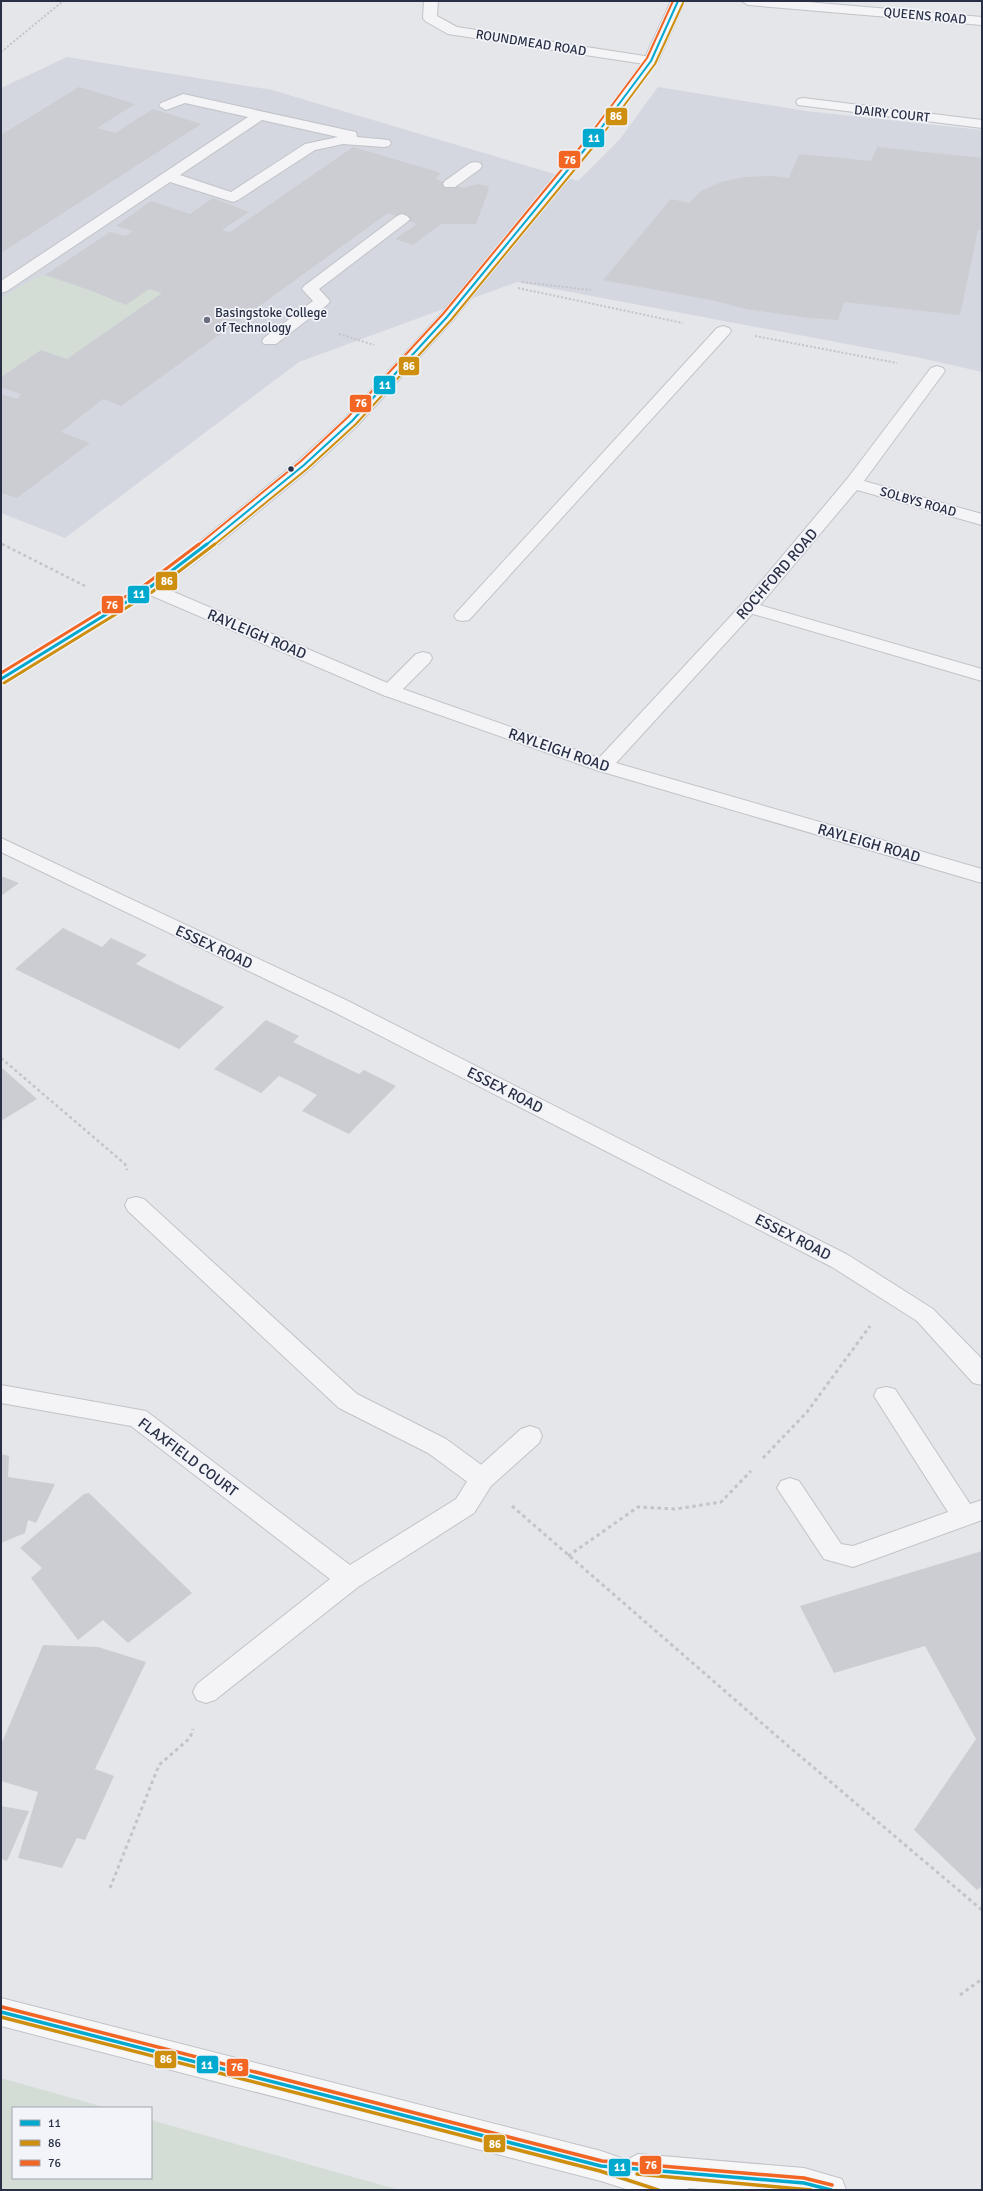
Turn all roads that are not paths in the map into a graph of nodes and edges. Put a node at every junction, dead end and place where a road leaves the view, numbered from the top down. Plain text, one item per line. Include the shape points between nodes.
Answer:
1 (431, 1) edge
2 (678, 1) edge
3 (748, 1) edge
4 (982, 21) edge
5 (651, 61) junction
6 (803, 102) dead end
7 (166, 106) dead end
8 (260, 115) junction
9 (982, 124) edge
10 (475, 166) dead end
11 (168, 176) junction
12 (450, 184) dead end
13 (402, 219) dead end
14 (1, 288) edge
15 (723, 331) road end
16 (270, 341) dead end
17 (937, 371) road end
18 (853, 483) junction
19 (982, 520) edge
20 (149, 588) junction
21 (749, 607) junction
22 (463, 616) dead end
23 (423, 658) dead end
24 (982, 675) edge
25 (1, 679) edge
26 (390, 691) junction
27 (603, 766) junction
28 (1, 844) edge
29 (982, 876) edge
30 (136, 1205) road end
31 (978, 1362) edge
32 (1, 1394) edge
33 (886, 1396) dead end
34 (530, 1436) dead end
35 (482, 1479) junction
36 (790, 1488) dead end
37 (973, 1513) edge
38 (349, 1579) junction
39 (206, 1692) road end
40 (1, 2012) edge
41 (601, 2166) junction
42 (674, 2190) edge
43 (831, 2190) edge

1 - 5 street, ROUNDMEAD ROAD via 430,18 454,31
2 - 5 street
3 - 4 street, QUEENS ROAD
5 - 20 street via 590,144 498,256 447,317 352,421 304,465 198,552
6 - 9 street, DAIRY COURT
7 - 8 street via 183,98
8 - 11 street
8 - 11 street via 384,143 343,140 310,146 233,197
10 - 12 street
11 - 14 street
13 - 16 street via 310,289 322,301
15 - 22 street
17 - 18 street, ROCHFORD ROAD
18 - 19 street, SOLBYS ROAD
18 - 21 street, ROCHFORD ROAD
20 - 25 street
20 - 26 street, RAYLEIGH ROAD
21 - 24 street
21 - 27 street, ROCHFORD ROAD
23 - 26 street
26 - 27 street, RAYLEIGH ROAD
27 - 29 street, RAYLEIGH ROAD
28 - 31 street, ESSEX ROAD via 340,1006 840,1261 925,1315
30 - 35 street via 348,1401 437,1446
32 - 38 street, FLAXFIELD COURT via 137,1418
33 - 37 street
34 - 35 street
35 - 38 street via 465,1506
36 - 37 street via 833,1552 853,1557
38 - 39 street
40 - 41 street
41 - 42 street
41 - 43 street via 804,2184

